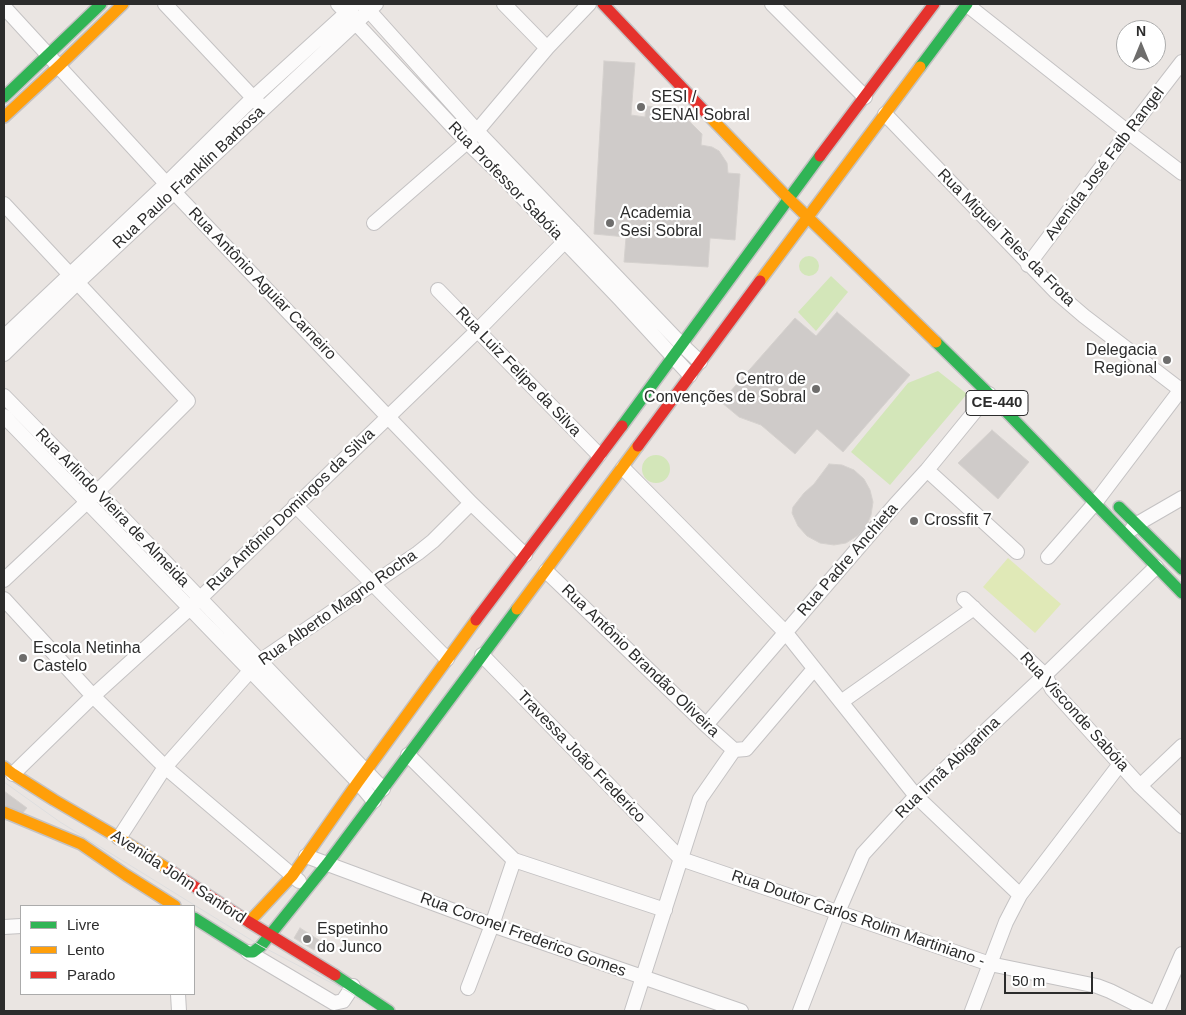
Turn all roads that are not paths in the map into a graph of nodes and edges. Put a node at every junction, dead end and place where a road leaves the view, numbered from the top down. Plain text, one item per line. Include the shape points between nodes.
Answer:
1 (101, 4) edge
2 (123, 4) edge
3 (166, 4) edge
4 (504, 4) edge
5 (589, 4) edge
6 (603, 4) edge
7 (772, 4) edge
8 (934, 4) edge
9 (966, 4) edge
10 (4, 7) edge
11 (358, 9) edge
12 (547, 48) junction
13 (48, 55) junction
14 (1182, 62) edge
15 (59, 66) junction
16 (4, 97) edge
17 (865, 97) junction
18 (253, 98) junction
19 (264, 110) junction
20 (885, 114) junction
21 (4, 117) edge
22 (477, 131) junction
23 (228, 132) junction
24 (1128, 132) junction
25 (467, 142) junction
26 (505, 169) junction
27 (1182, 173) edge
28 (788, 176) dead end
29 (171, 188) junction
30 (788, 198) junction
31 (811, 198) junction
32 (4, 204) edge
33 (808, 217) junction
34 (374, 223) dead end
35 (574, 232) junction
36 (564, 242) junction
37 (1028, 265) junction
38 (74, 279) junction
39 (438, 290) dead end
40 (478, 330) junction
41 (4, 338) edge
42 (682, 345) junction
43 (4, 354) edge
44 (673, 357) junction
45 (700, 362) junction
46 (690, 375) junction
47 (1182, 390) edge
48 (989, 394) junction
49 (4, 396) edge
50 (4, 416) edge
51 (388, 417) junction
52 (43, 437) junction
53 (32, 446) junction
54 (598, 456) junction
55 (623, 468) junction
56 (927, 470) junction
57 (97, 491) junction
58 (1098, 493) junction
59 (1182, 498) edge
60 (87, 502) junction
61 (472, 503) junction
62 (295, 505) junction
63 (1137, 524) junction
64 (560, 529) junction
65 (1126, 535) junction
66 (1017, 552) dead end
67 (525, 555) junction
68 (1048, 557) dead end
69 (1156, 567) junction
70 (1182, 569) edge
71 (546, 571) junction
72 (4, 580) edge
73 (374, 584) junction
74 (1182, 593) edge
75 (4, 598) edge
76 (194, 603) junction
77 (786, 632) junction
78 (482, 655) junction
79 (447, 659) junction
80 (255, 666) junction
81 (814, 669) junction
82 (1045, 675) junction
83 (93, 696) junction
84 (841, 702) junction
85 (706, 725) junction
86 (1182, 746) edge
87 (734, 750) junction
88 (408, 755) junction
89 (1120, 764) junction
90 (165, 767) junction
91 (8, 770) edge
92 (362, 777) junction
93 (1140, 786) junction
94 (383, 789) junction
95 (916, 796) junction
96 (374, 801) junction
97 (4, 812) edge
98 (1182, 826) edge
99 (119, 838) junction
100 (306, 856) junction
101 (681, 859) junction
102 (514, 860) junction
103 (326, 864) junction
104 (292, 876) junction
105 (308, 888) junction
106 (1020, 894) junction
107 (173, 905) edge
108 (665, 910) junction
109 (838, 912) junction
110 (195, 920) edge
111 (249, 922) junction
112 (492, 925) junction
113 (4, 926) edge
114 (20, 926) edge
115 (269, 935) junction
116 (248, 952) junction
117 (1182, 954) edge
118 (990, 964) junction
119 (643, 978) junction
120 (353, 986) junction
121 (468, 988) dead end
122 (178, 995) edge
123 (179, 1011) edge
124 (389, 1011) edge
125 (632, 1011) edge
126 (742, 1011) edge
127 (800, 1011) edge
128 (972, 1011) edge
129 (1150, 1011) edge
130 (1157, 1011) edge

1 - 13 main road
2 - 15 main road
3 - 18 street
4 - 12 street
5 - 12 street
6 - 30 main road, CE-440
7 - 17 street
8 - 17 main road
9 - 20 main road
9 - 24 street
10 - 13 street, Rua Antônio Aguiar Carneiro
11 - 18 street, Rua Paulo Franklin Barbosa
11 - 19 street, Rua Paulo Franklin Barbosa
11 - 22 street, Rua Professor Sabóia
11 - 25 street, Rua Professor Sabóia
12 - 22 street
13 - 15 street, Rua Antônio Aguiar Carneiro
13 - 16 main road
14 - 24 street, Avenida José Falb Rangel
15 - 21 main road
15 - 29 street, Rua Antônio Aguiar Carneiro
17 - 31 main road
18 - 19 street
18 - 23 street, Rua Paulo Franklin Barbosa
19 - 23 street, Rua Paulo Franklin Barbosa
20 - 31 main road
20 - 37 street, Rua Miguel Teles da Frota
22 - 25 street
22 - 26 street, Rua Professor Sabóia
23 - 29 street, Rua Paulo Franklin Barbosa
24 - 27 street
24 - 37 street, Avenida José Falb Rangel
25 - 26 street, Rua Professor Sabóia
25 - 34 street
26 - 35 street, Rua Professor Sabóia
26 - 36 street, Rua Professor Sabóia
28 - 31 main road
29 - 38 street, Rua Paulo Franklin Barbosa
29 - 51 street, Rua Antônio Aguiar Carneiro
30 - 31 main road
30 - 33 main road, CE-440
30 - 42 main road
31 - 33 main road
32 - 38 street
33 - 45 main road
33 - 48 main road, CE-440
35 - 36 street, Rua Antônio Domingos da Silva
35 - 42 street, Rua Professor Sabóia
36 - 40 street, Rua Antônio Domingos da Silva
36 - 44 street, Rua Professor Sabóia
37 - 47 street, Rua Miguel Teles da Frota via 1084,316
38 - 41 street, Rua Paulo Franklin Barbosa
38 - 43 street, Rua Paulo Franklin Barbosa
38 - 57 street via 188,401
39 - 40 street, Rua Luiz Felipe da Silva
40 - 51 street, Rua Antônio Domingos da Silva
40 - 54 street, Rua Luiz Felipe da Silva
42 - 44 main road
42 - 45 street, Rua Professor Sabóia
44 - 46 street, Rua Professor Sabóia
44 - 54 main road
45 - 46 main road
46 - 55 main road
47 - 58 street
48 - 56 street, Rua Padre Anchieta
48 - 58 main road, CE-440
49 - 52 street, Rua Arlindo Vieira de Almeida
50 - 53 street, Rua Arlindo Vieira de Almeida
51 - 61 street, Rua Antônio Aguiar Carneiro
51 - 62 street, Rua Antônio Domingos da Silva
52 - 53 street
52 - 57 street, Rua Arlindo Vieira de Almeida
53 - 60 street, Rua Arlindo Vieira de Almeida
54 - 64 main road
55 - 64 main road
55 - 77 street
56 - 66 street
56 - 77 street, Rua Padre Anchieta
57 - 60 street
57 - 76 street, Rua Arlindo Vieira de Almeida
58 - 63 main road, CE-440
58 - 65 main road, CE-440
58 - 68 street
59 - 63 street
60 - 72 street
60 - 76 street, Rua Arlindo Vieira de Almeida
61 - 67 street, Rua Antônio Aguiar Carneiro
61 - 73 street, Rua Alberto Magno Rocha via 433,541
62 - 73 street
62 - 76 street, Rua Antônio Domingos da Silva
63 - 65 street
63 - 70 main road, CE-440
64 - 67 main road
64 - 71 main road
65 - 69 main road, CE-440
67 - 79 main road
69 - 74 main road, CE-440
69 - 82 street, Rua Irmã Abigarina
71 - 78 main road
71 - 85 street, Rua Antônio Brandão Oliveira
73 - 79 street
73 - 80 street, Rua Alberto Magno Rocha
75 - 83 street
76 - 80 street, Rua Arlindo Vieira de Almeida
76 - 83 street, Rua Antônio Domingos da Silva
77 - 81 street
77 - 85 street, Rua Padre Anchieta
78 - 88 main road
78 - 101 street, Travessa João Frederico
79 - 92 main road
80 - 90 street, Rua Alberto Magno Rocha
80 - 92 street, Rua Arlindo Vieira de Almeida
81 - 84 street
81 - 87 street via 746,749
82 - 84 street, Rua Visconde Sabóia via 969,604
82 - 89 street, Rua Visconde Sabóia via 1052,689
82 - 95 street, Rua Irmã Abigarina
83 - 90 street
83 - 91 street, Rua Antônio Domingos da Silva
84 - 95 street
85 - 87 street, Rua Antônio Brandão Oliveira
86 - 93 street
87 - 101 street via 700,800
88 - 94 main road
88 - 102 street
89 - 93 street, Rua Visconde Sabóia
89 - 106 street
90 - 99 street, Rua Alberto Magno Rocha
90 - 104 street
91 - 99 main road, Avenida John Sanford
92 - 94 street
92 - 96 street
92 - 100 main road
93 - 98 street, Rua Visconde Sabóia
94 - 96 main road
95 - 106 street
95 - 109 street, Rua Irmã Abigarina via 863,854
96 - 103 main road
97 - 107 main road, Avenida John Sanford via 81,844
99 - 111 main road, Avenida John Sanford
100 - 103 street, Rua Coronel Frederico Gomes
100 - 104 main road
101 - 108 street
101 - 109 street, Rua Doutor Carlos Rolim Martiniano -
102 - 108 street
102 - 112 street
103 - 105 main road
103 - 112 street, Rua Coronel Frederico Gomes
104 - 105 street
104 - 111 main road
105 - 115 main road
106 - 118 street
108 - 119 street
109 - 118 street, Rua Doutor Carlos Rolim Martiniano -
109 - 127 street, Rua Irmã Abigarina
110 - 116 main road, Avenida John Sanford
111 - 115 main road, Avenida John Sanford
112 - 119 street, Rua Coronel Frederico Gomes
112 - 121 street
113 - 114 street
115 - 116 main road via 258,950
115 - 120 main road, Avenida John Sanford
116 - 120 street, Avenida John Sanford via 334,1003 343,1000
117 - 130 street
118 - 128 street
118 - 129 street, Rua Doutor Carlos Rolim Martiniano - via 1097,986
119 - 125 street
119 - 126 street, Rua Coronel Frederico Gomes
120 - 124 main road, Avenida John Sanford
122 - 123 street

